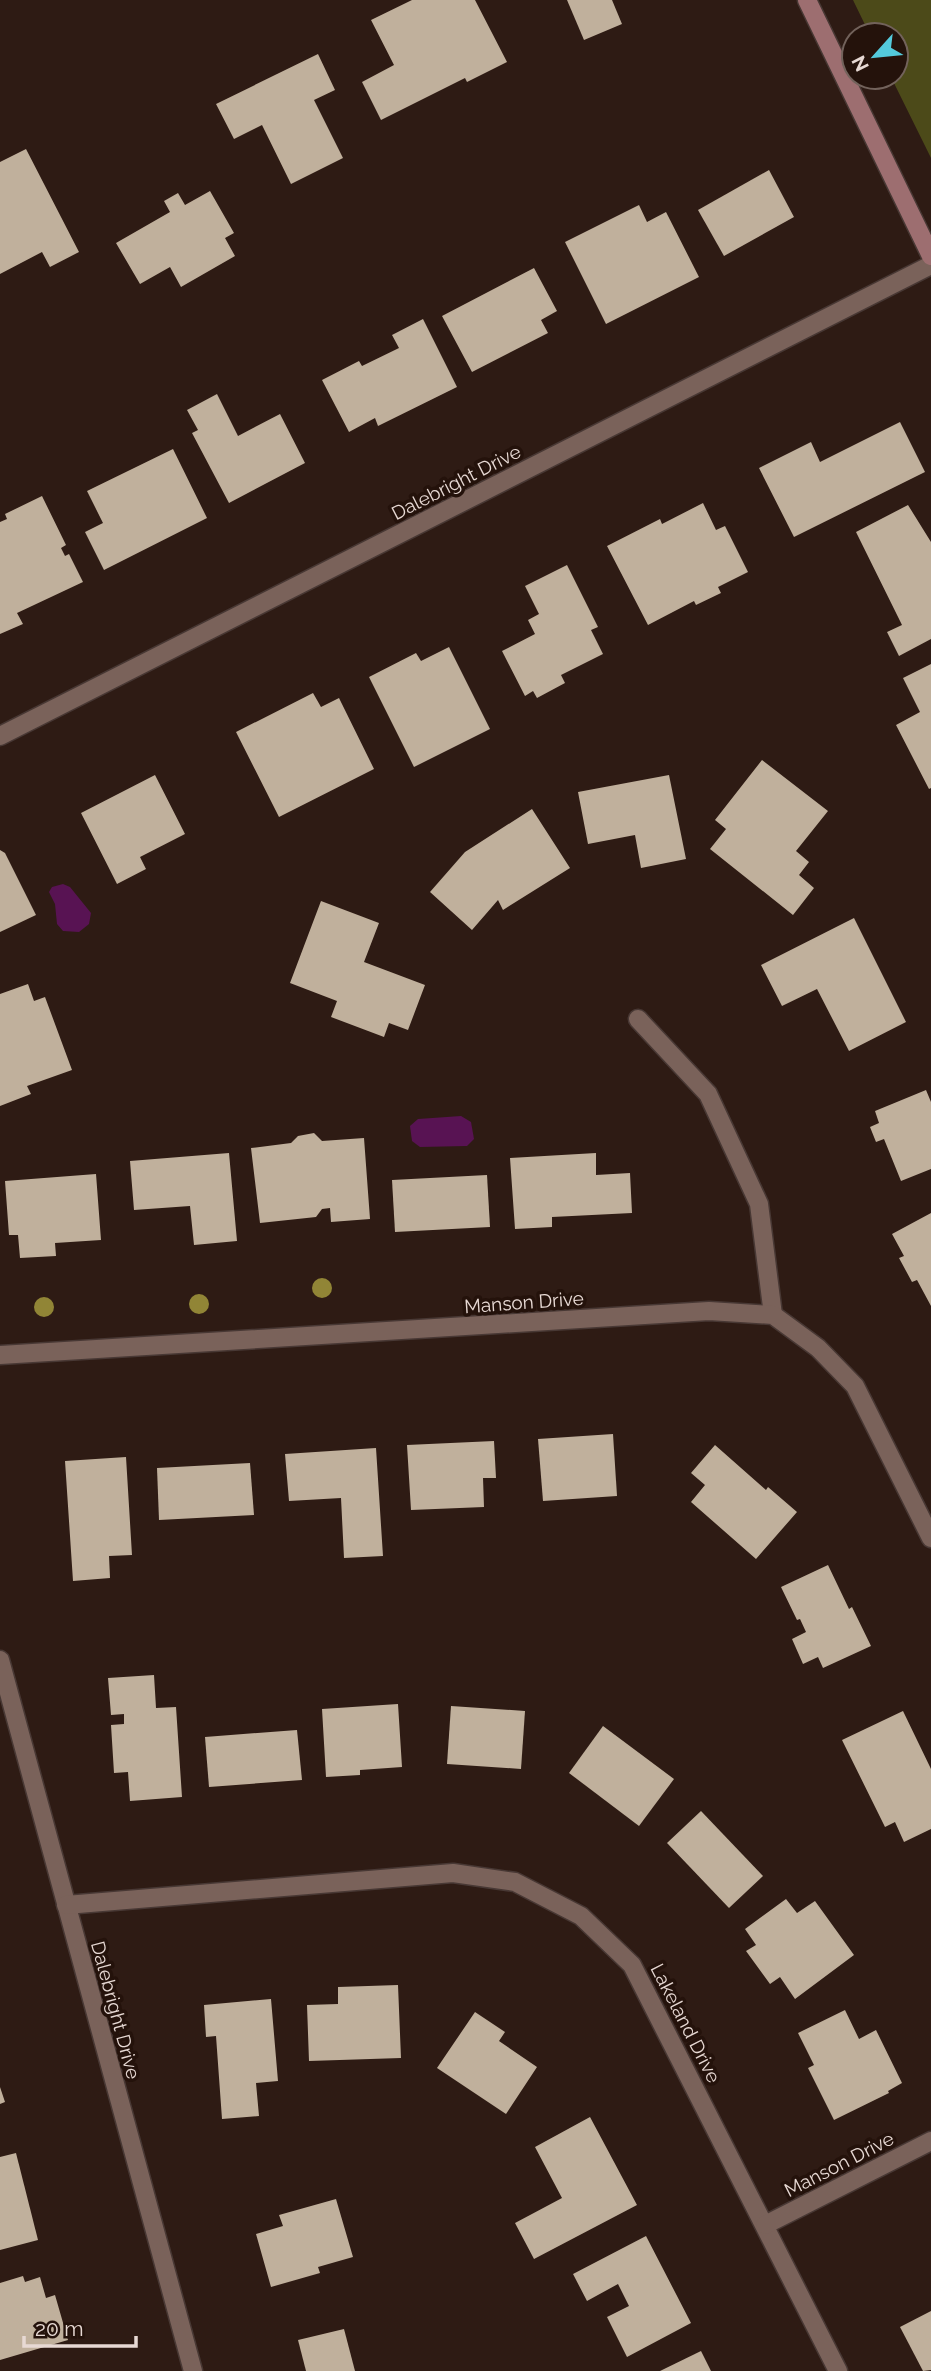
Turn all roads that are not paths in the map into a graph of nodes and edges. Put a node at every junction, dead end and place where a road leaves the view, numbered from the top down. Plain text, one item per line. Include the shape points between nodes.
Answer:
1 (807, 0) edge
2 (931, 256) edge
3 (931, 265) edge
4 (0, 736) edge
5 (638, 1018) dead end
6 (773, 1315) junction
7 (0, 1355) edge
8 (931, 1538) edge
9 (0, 1660) edge
10 (66, 1905) junction
11 (931, 2141) edge
12 (765, 2225) junction
13 (193, 2371) edge
14 (838, 2371) edge

1 - 2 street
3 - 4 street, Dalebright Drive
5 - 6 street via 708,1094 759,1204
6 - 7 street, Manson Drive via 709,1311
6 - 8 street via 818,1348 855,1386
9 - 10 street, Dalebright Drive
10 - 12 street, Lakeland Drive via 453,1873 515,1882 581,1916 632,1965
10 - 13 street, Dalebright Drive
11 - 12 street, Manson Drive
12 - 14 street, Lakeland Drive

